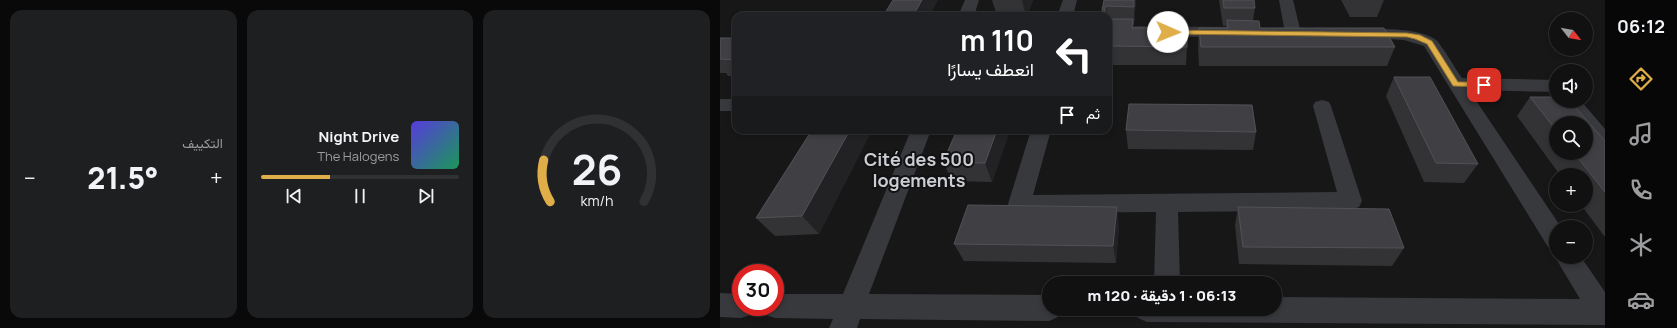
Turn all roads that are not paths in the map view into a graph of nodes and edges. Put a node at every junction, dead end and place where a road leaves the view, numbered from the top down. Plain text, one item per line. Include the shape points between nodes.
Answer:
1 (972, 0) edge
2 (1070, 0) edge
3 (1286, 0) edge
4 (968, 12) edge
5 (1067, 12) edge
6 (1112, 31) edge
7 (1246, 33) edge
8 (1293, 33) edge
9 (1345, 34) edge
10 (1456, 84) junction
11 (1549, 86) edge
12 (720, 105) edge
13 (732, 105) edge
14 (1322, 106) dead end
15 (1576, 108) edge
16 (919, 134) edge
17 (1040, 134) edge
18 (1605, 143) edge
19 (1167, 203) junction
20 (1549, 229) edge
21 (1572, 264) edge
22 (1167, 276) edge
23 (720, 306) edge
24 (732, 306) edge
25 (784, 307) edge
26 (1042, 308) edge
27 (1604, 312) edge
28 (1282, 314) edge
29 (848, 317) edge
30 (1422, 319) edge
31 (1567, 320) edge

1 - 4 street
2 - 5 street
3 - 8 street
6 - 7 street
9 - 10 street via 1396,34 1424,40 1430,43
10 - 11 street
10 - 20 street
12 - 13 street
14 - 19 street via 1351,201
15 - 18 street
16 - 29 street
17 - 19 street via 1019,204
19 - 22 street
21 - 27 street
23 - 24 street
25 - 29 street
26 - 29 street
27 - 31 street
28 - 30 street
30 - 31 street

